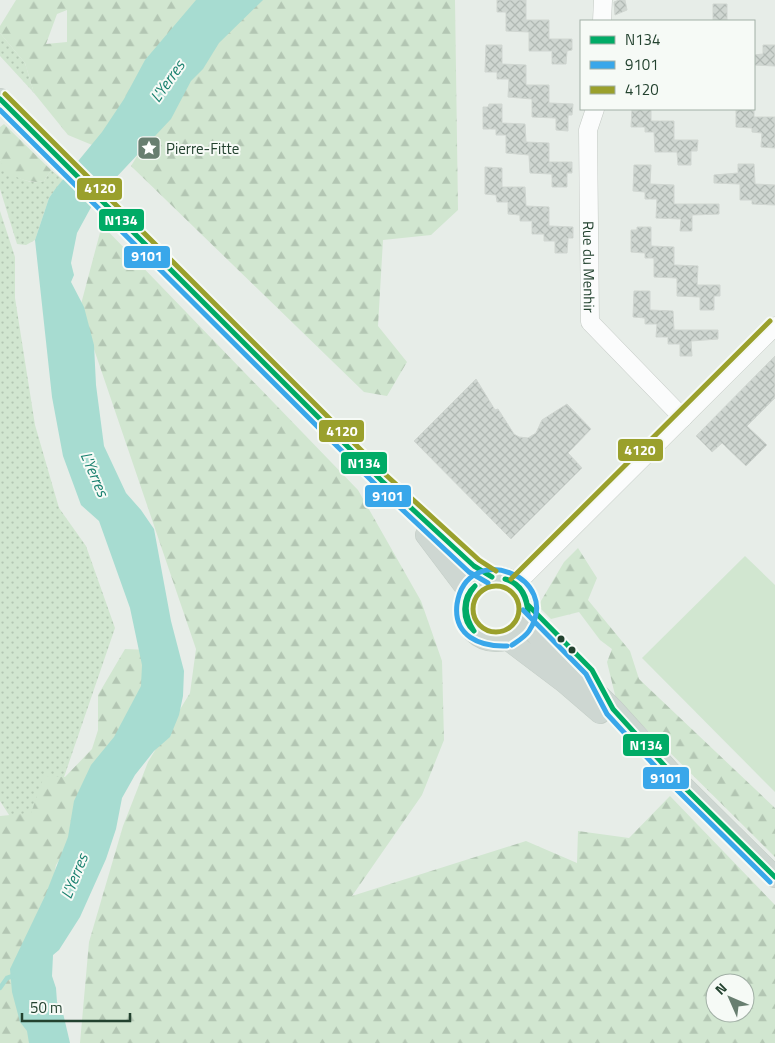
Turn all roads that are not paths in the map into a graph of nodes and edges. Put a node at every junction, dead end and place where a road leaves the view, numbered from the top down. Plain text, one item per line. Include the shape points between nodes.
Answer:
1 (603, 0) edge
2 (602, 20) edge
3 (0, 99) edge
4 (595, 110) edge
5 (775, 326) edge
6 (683, 418) junction
7 (382, 481) junction
8 (492, 577) junction
9 (516, 584) junction
10 (469, 592) junction
11 (526, 621) junction
12 (507, 639) junction
13 (683, 786) junction
14 (775, 877) edge

1 - 2 street
3 - 7 main road
4 - 6 street, Rue du Menhir via 588,130 590,322
5 - 6 street
6 - 9 street
7 - 8 main road via 474,566
7 - 10 main road
8 - 9 main road via 501,577
8 - 10 main road
9 - 11 main road via 526,597
10 - 12 main road via 464,608 469,626 486,639
11 - 12 main road via 522,629
11 - 13 main road
12 - 13 main road via 564,682
13 - 14 main road

